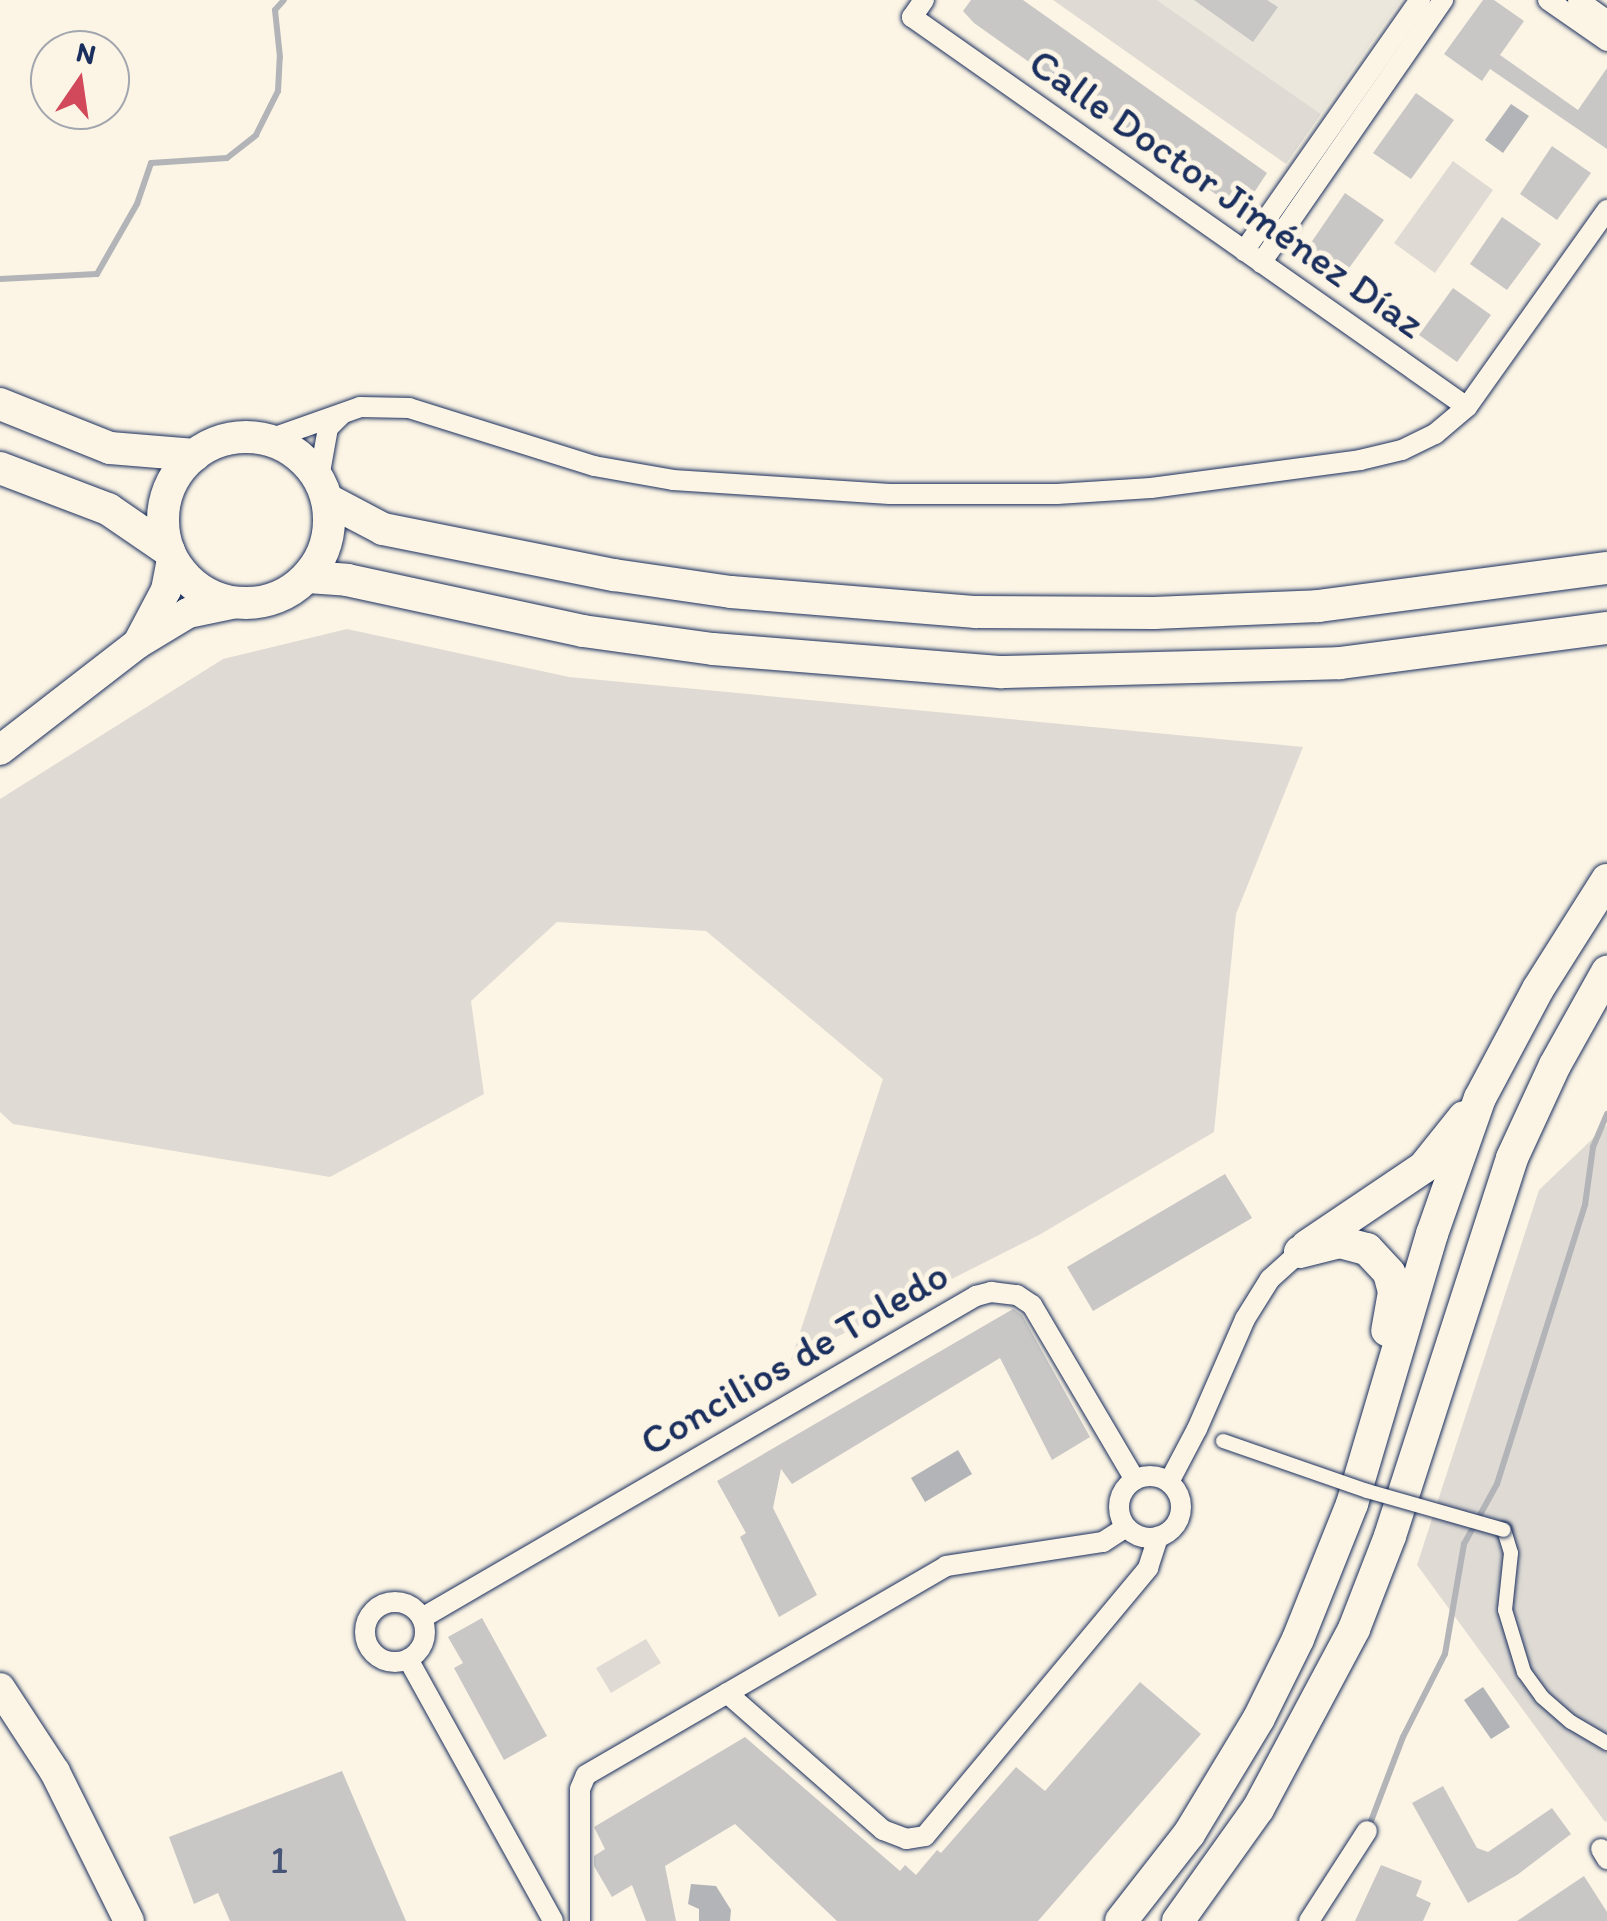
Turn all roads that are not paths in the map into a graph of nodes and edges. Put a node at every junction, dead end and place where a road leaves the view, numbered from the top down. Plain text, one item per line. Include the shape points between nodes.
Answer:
1 (924, 0) edge
2 (1420, 0) edge
3 (1443, 0) edge
4 (1548, 0) edge
5 (1578, 0) edge
6 (1607, 20) edge
7 (1607, 41) edge
8 (1607, 210) edge
9 (1252, 257) junction
10 (0, 404) edge
11 (1467, 407) junction
12 (343, 413) junction
13 (268, 440) junction
14 (195, 454) junction
15 (0, 468) edge
16 (323, 489) junction
17 (170, 555) junction
18 (1607, 568) edge
19 (308, 578) junction
20 (236, 603) junction
21 (1607, 628) edge
22 (138, 644) junction
23 (0, 750) edge
24 (1607, 880) edge
25 (1607, 972) edge
26 (1480, 1098) junction
27 (1300, 1252) junction
28 (1223, 1441) dead end
29 (1367, 1451) junction
30 (1135, 1480) junction
31 (1169, 1482) junction
32 (1126, 1527) junction
33 (1158, 1537) junction
34 (422, 1618) junction
35 (408, 1660) junction
36 (0, 1688) edge
37 (727, 1692) junction
38 (1607, 1743) edge
39 (1367, 1831) dead end
40 (128, 1921) edge
41 (552, 1921) edge
42 (580, 1921) edge
43 (1121, 1921) edge
44 (1178, 1921) edge
45 (1309, 1921) edge

1 - 9 street, Calle Doctor Jiménez Díaz via 912,17
2 - 9 street
3 - 9 street
4 - 7 street
5 - 6 street
8 - 11 street
9 - 11 street, Calle Doctor Jiménez Díaz
10 - 14 highway via 110,448
11 - 12 street via 1435,434 1360,460 1056,494 890,494 673,480 594,466 409,408
12 - 13 street
12 - 16 street via 328,428
13 - 14 highway via 229,439
13 - 16 highway via 305,461
14 - 17 highway via 169,488 164,509
15 - 17 highway via 108,509
16 - 18 highway via 383,529 614,575 731,592 976,612 1318,606
16 - 19 highway via 329,533
17 - 20 highway via 198,589
17 - 22 main road via 166,590
19 - 20 highway via 287,594
19 - 21 highway via 713,650 969,671 1340,663
20 - 22 main road via 188,613
22 - 23 main road
24 - 26 highway
25 - 44 highway via 1512,1158 1354,1629 1258,1809
26 - 27 highway via 1424,1167
26 - 29 highway
27 - 29 highway via 1354,1244 1389,1273 1392,1306 1372,1391
27 - 31 street via 1270,1280 1244,1319
28 - 38 street, bridge via 1504,1530 1510,1554 1505,1610 1524,1672 1557,1710
29 - 43 highway via 1327,1574 1259,1718 1189,1834
30 - 31 street
30 - 32 street via 1120,1497
30 - 34 street, Concilios de Toledo via 1032,1305 1016,1294 992,1292
31 - 33 street via 1180,1498 1180,1518
32 - 33 street via 1140,1537
32 - 37 street via 1103,1542 946,1566
33 - 37 street via 1148,1568 925,1836 906,1839 883,1830
34 - 35 street via 425,1637
34 - 35 street via 409,1605 390,1602 368,1618 364,1636 373,1653 389,1662
35 - 41 street
36 - 40 main road via 55,1772
37 - 42 street via 586,1775 580,1789
39 - 45 street

